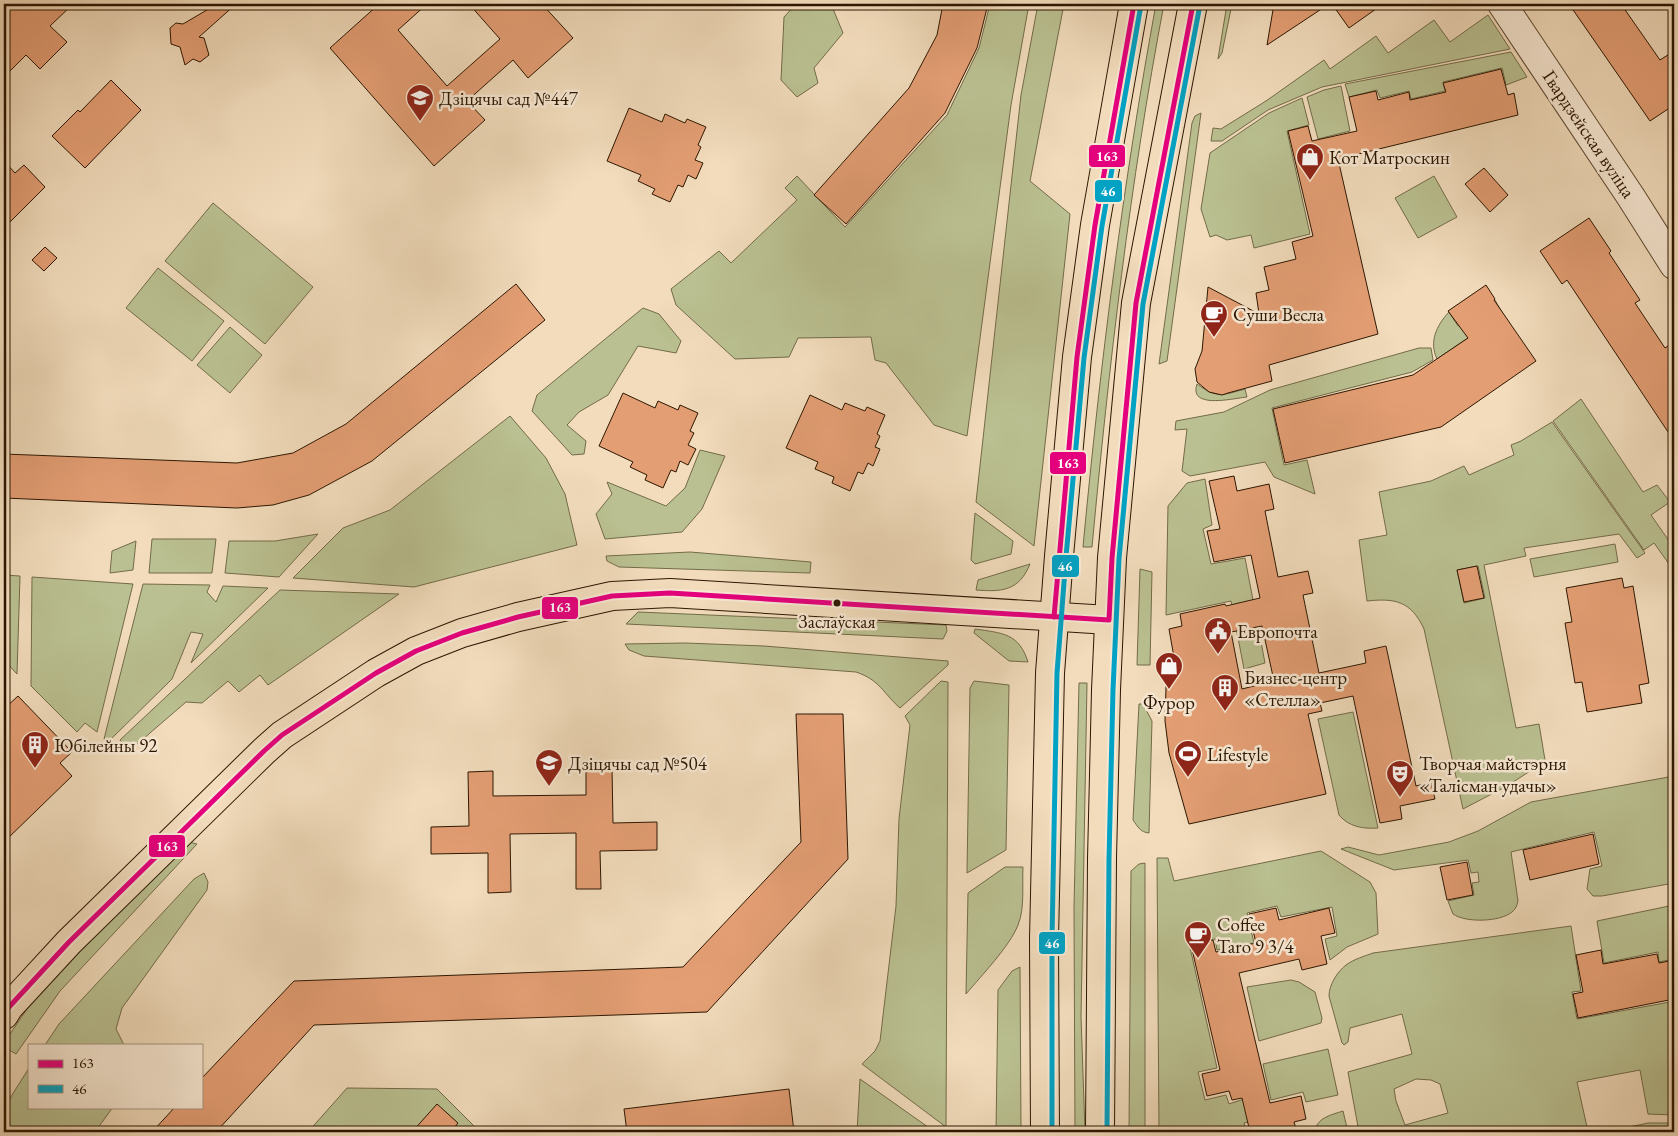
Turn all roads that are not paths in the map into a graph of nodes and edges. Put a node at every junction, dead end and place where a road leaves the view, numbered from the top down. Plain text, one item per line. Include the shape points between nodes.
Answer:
1 (1134, 4) edge
2 (1193, 4) edge
3 (1502, 4) edge
4 (1674, 265) edge
5 (1054, 617) junction
6 (1109, 620) junction
7 (4, 1015) edge
8 (1046, 1132) edge
9 (1100, 1132) edge

1 - 5 main road via 1095,226 1077,357
2 - 6 main road via 1136,303
3 - 4 street, Гвардзейская вуліца
5 - 6 main road
5 - 7 main road via 670,593 612,596 518,617 416,650 282,735 69,942
5 - 8 main road via 1044,930
6 - 9 main road via 1102,849

